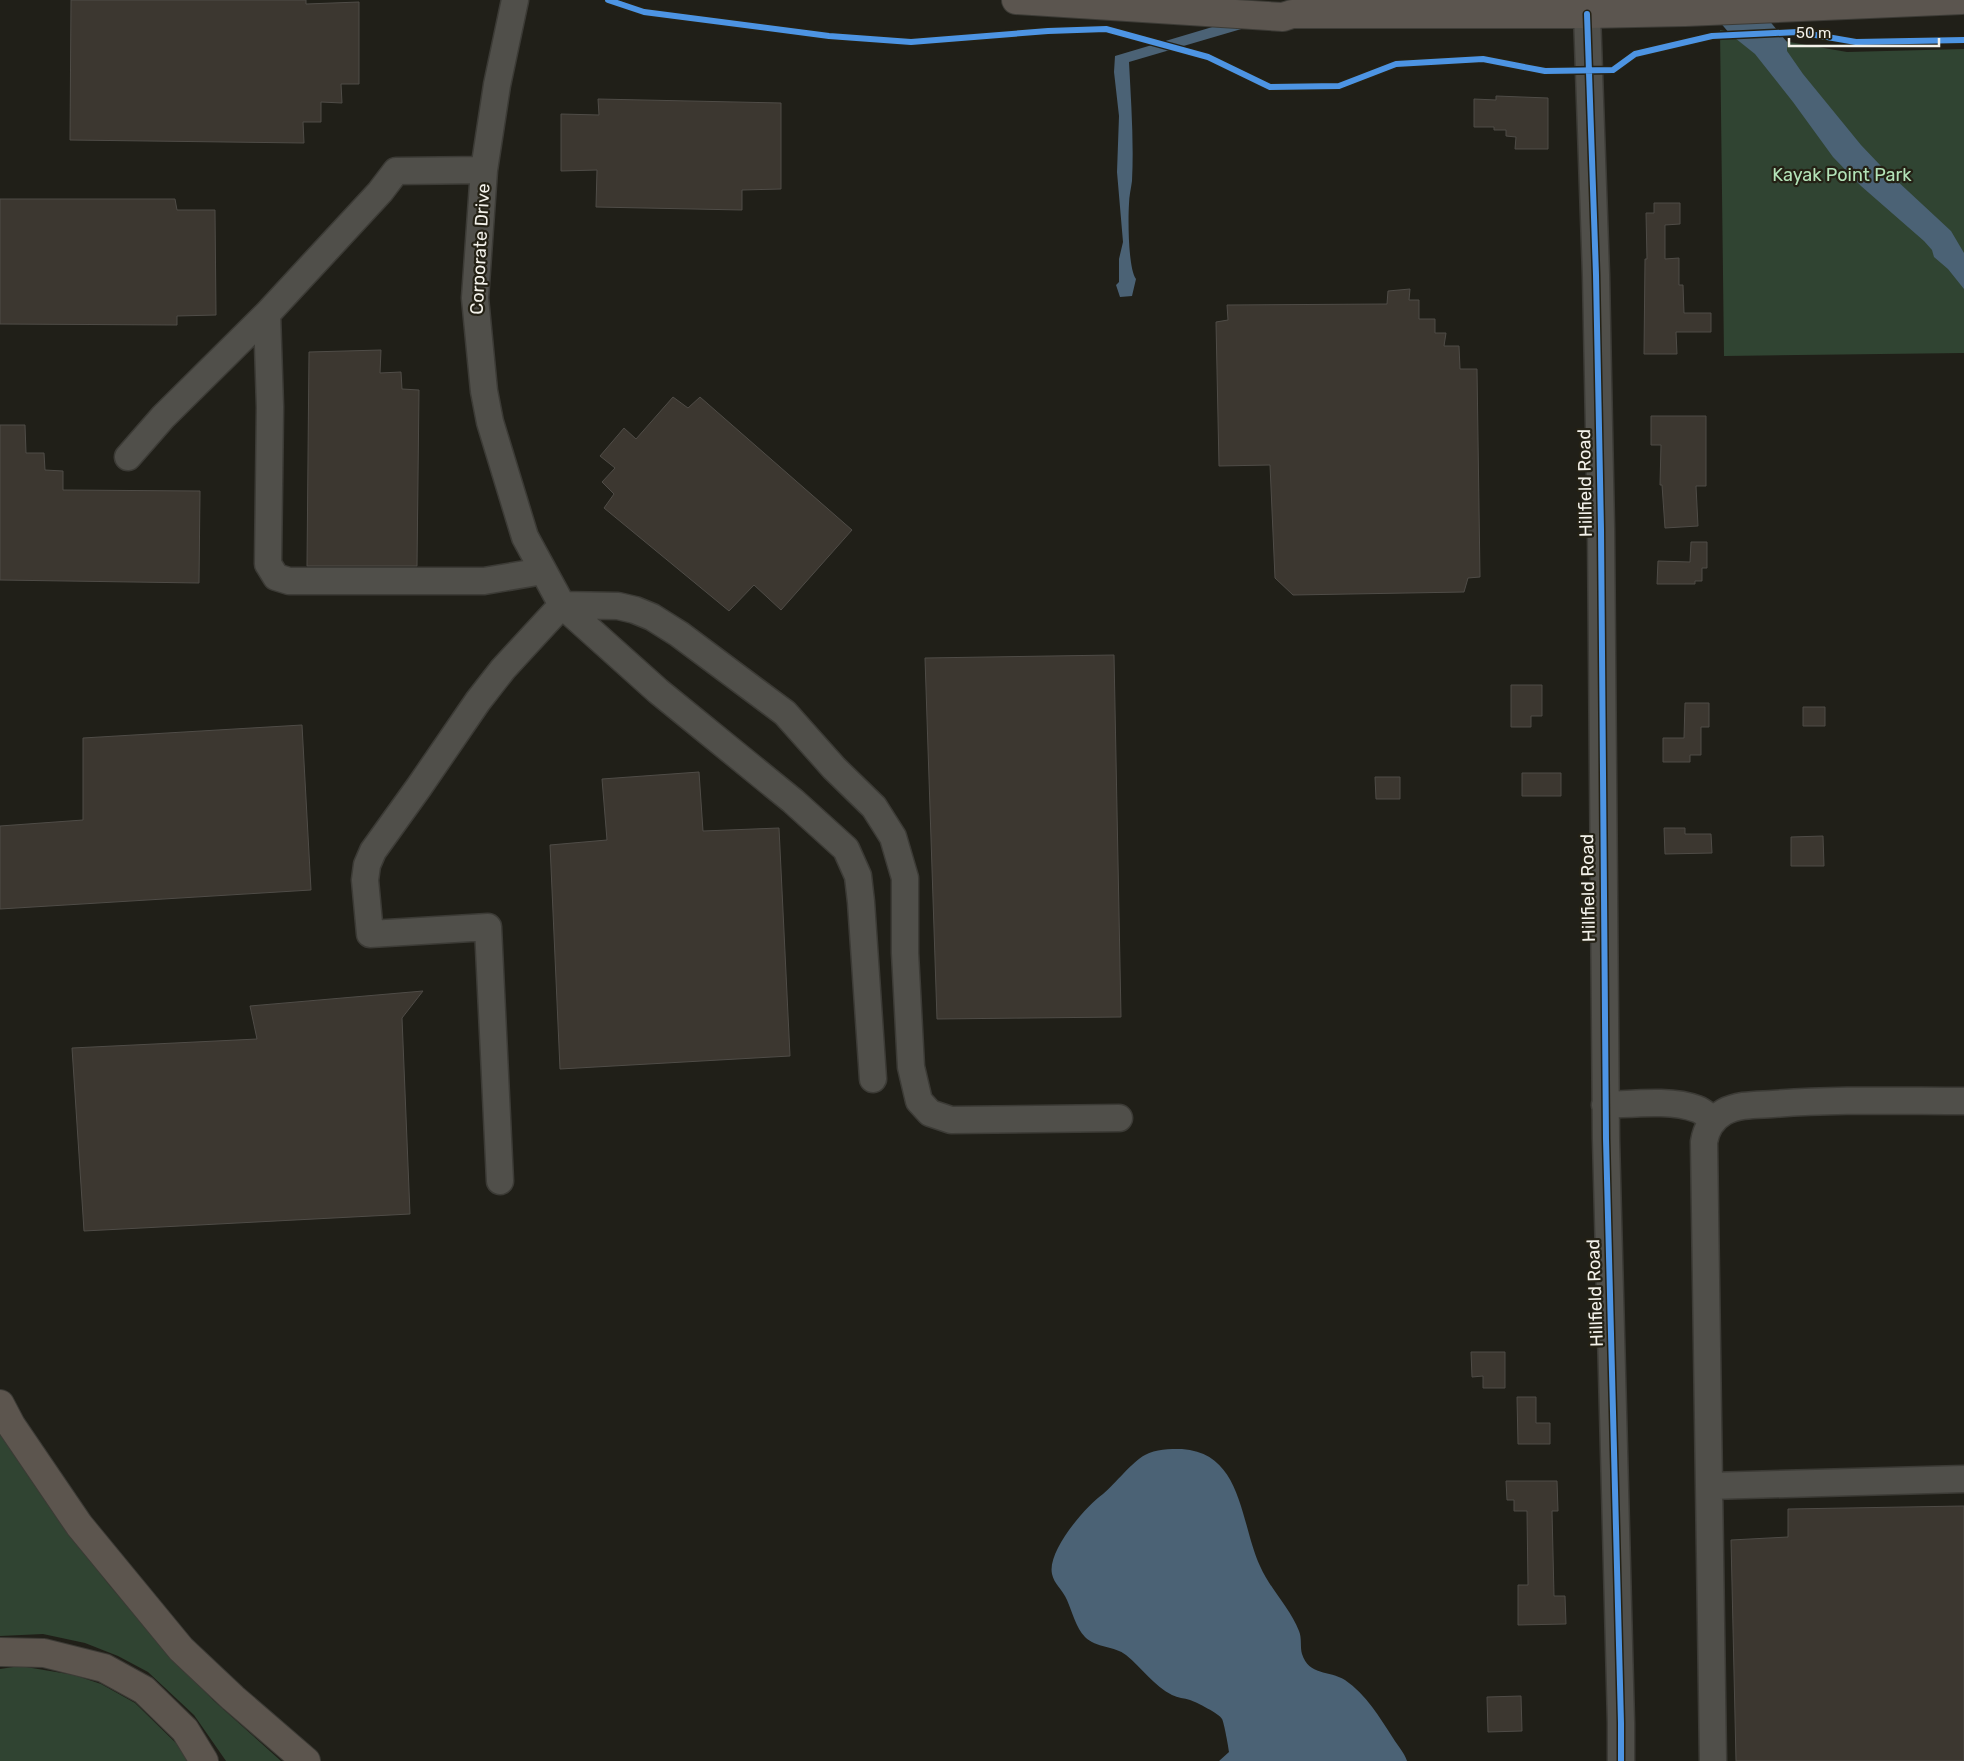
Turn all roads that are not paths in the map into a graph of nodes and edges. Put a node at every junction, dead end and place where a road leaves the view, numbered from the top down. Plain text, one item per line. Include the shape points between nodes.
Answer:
1 (515, 0) edge
2 (1016, 0) edge
3 (1962, 0) edge
4 (1178, 5) edge
5 (1587, 14) junction
6 (484, 170) junction
7 (267, 314) junction
8 (128, 457) dead end
9 (543, 571) junction
10 (562, 605) junction
11 (873, 1079) dead end
12 (1964, 1101) edge
13 (1605, 1104) junction
14 (1119, 1118) dead end
15 (1713, 1120) junction
16 (500, 1181) dead end
17 (0, 1404) edge
18 (1964, 1479) edge
19 (1710, 1486) junction
20 (0, 1652) edge
21 (204, 1761) edge
22 (306, 1761) edge
23 (1621, 1761) edge
24 (1713, 1761) edge

1 - 6 street, Corporate Drive
2 - 4 main road
3 - 5 main road
4 - 5 main road via 1283,17 1301,14
5 - 13 street, Hillfield Road via 1596,275
6 - 7 street via 396,171
6 - 9 street, Corporate Drive via 475,298 484,391 490,422 525,537
7 - 8 street via 163,417
7 - 9 street via 270,407 268,564 276,577 290,580 484,580
9 - 10 street, Corporate Drive
10 - 11 street, Corporate Drive via 658,690 793,800 846,849 859,884
10 - 14 street via 618,606 635,610 680,634 785,713 874,808 893,837 905,878 911,1067 919,1100 930,1113 951,1120
10 - 16 street via 503,668 478,701 373,851 365,880 370,934 488,927
12 - 15 street via 1795,1102 1740,1106
13 - 15 street via 1686,1106
13 - 23 street, Hillfield Road
15 - 19 street via 1704,1142
17 - 22 highway via 80,1525 181,1649
18 - 19 street
19 - 24 street
20 - 21 highway via 44,1653 104,1668 144,1690 185,1730

